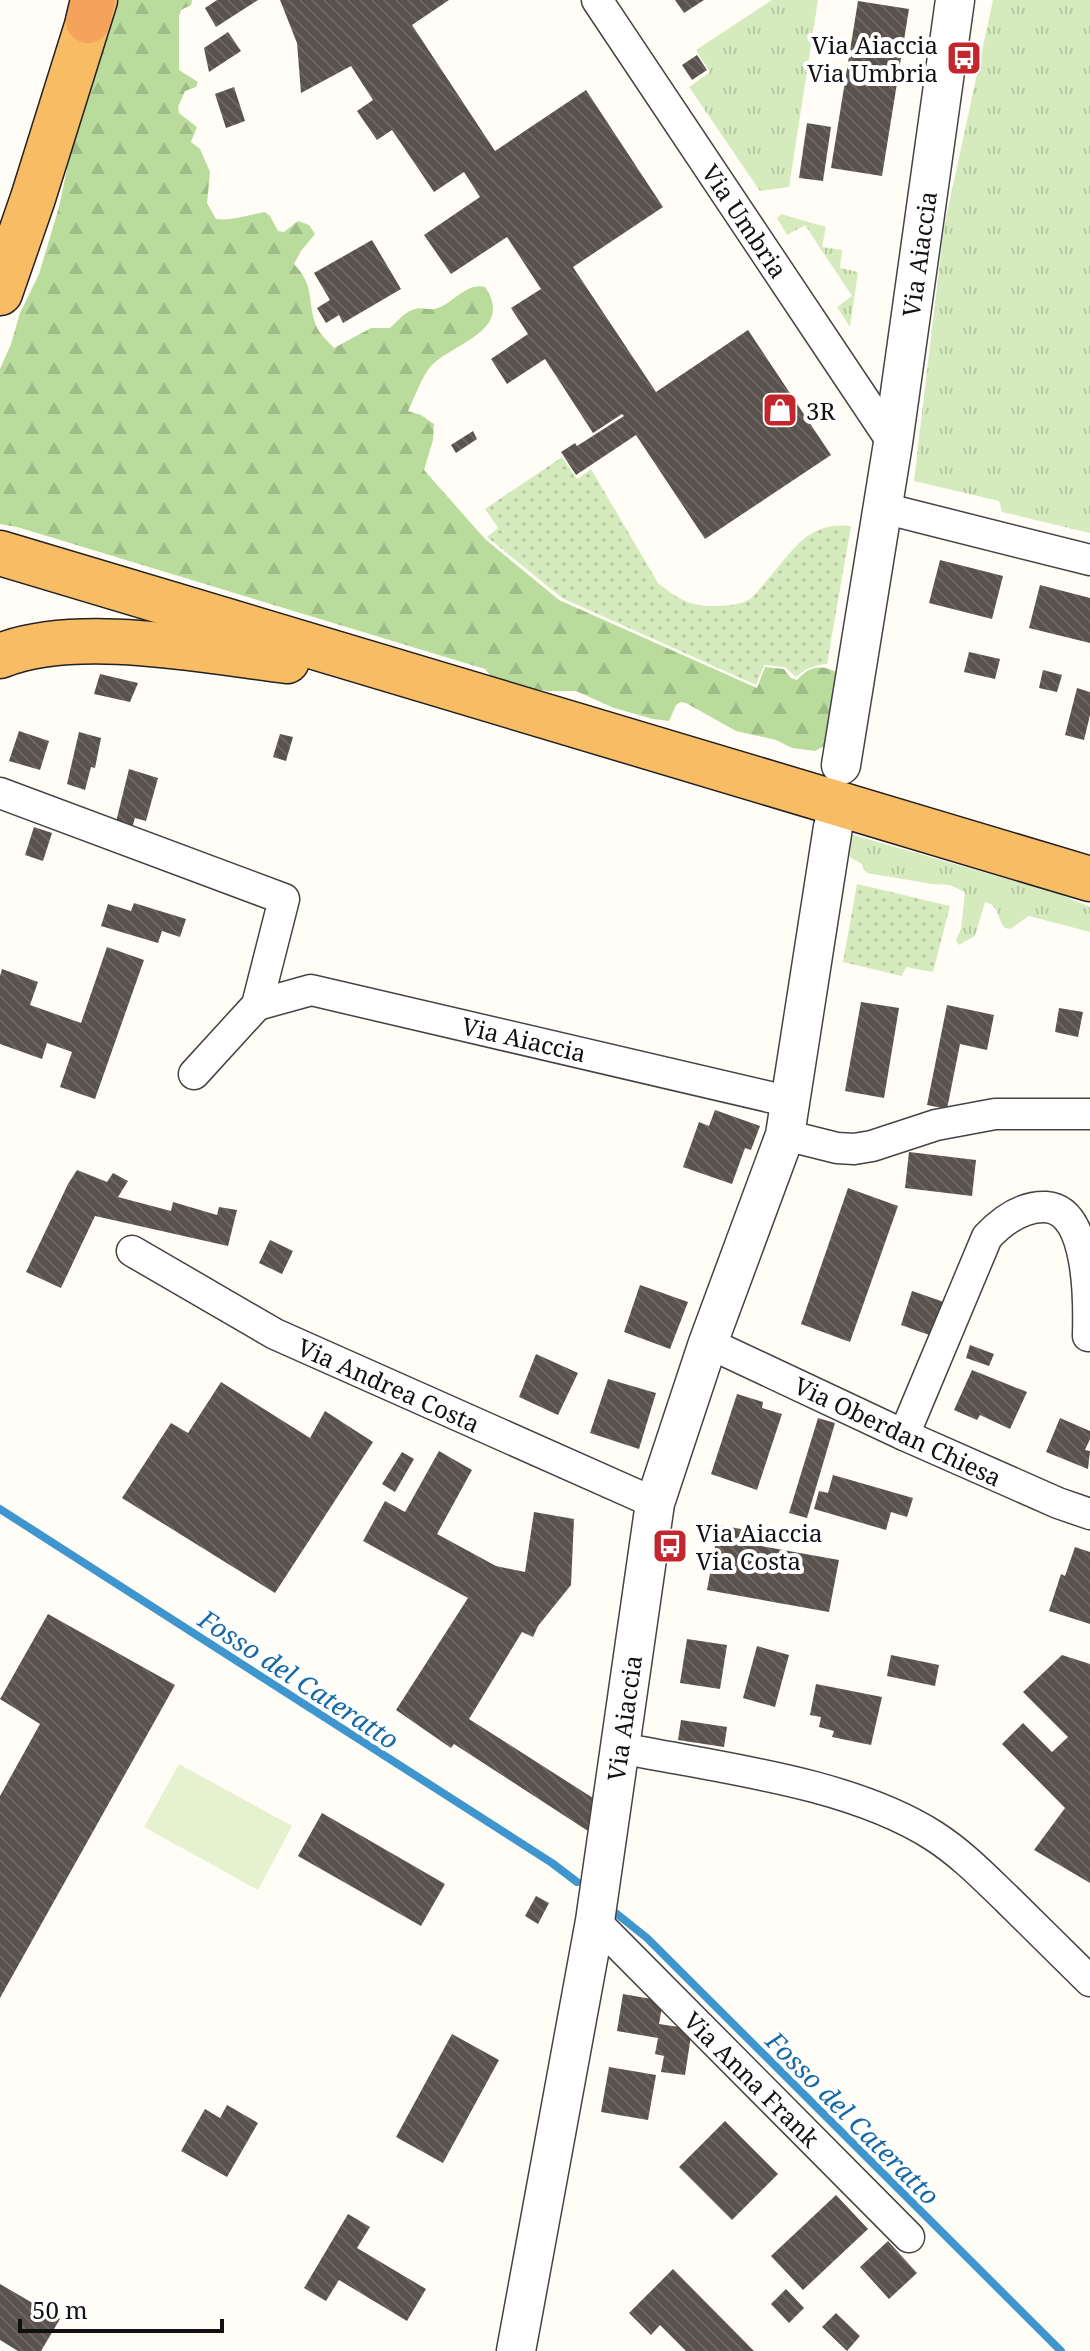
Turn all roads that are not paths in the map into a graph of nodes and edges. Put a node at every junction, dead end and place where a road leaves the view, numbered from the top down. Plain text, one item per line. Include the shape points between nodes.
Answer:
1 (597, 0) edge
2 (955, 0) edge
3 (92, 7) edge
4 (0, 293) edge
5 (893, 443) junction
6 (883, 508) junction
7 (0, 553) edge
8 (1090, 560) edge
9 (0, 656) edge
10 (419, 679) junction
11 (841, 765) dead end
12 (0, 793) edge
13 (833, 827) dead end
14 (1090, 879) edge
15 (257, 1005) junction
16 (194, 1074) dead end
17 (1090, 1114) edge
18 (788, 1118) junction
19 (132, 1251) dead end
20 (1088, 1336) dead end
21 (708, 1343) junction
22 (904, 1435) junction
23 (655, 1503) junction
24 (1090, 1514) edge
25 (621, 1748) junction
26 (595, 1921) junction
27 (1090, 1981) edge
28 (909, 2237) dead end
29 (516, 2351) edge

1 - 5 street, Via Umbria
2 - 5 street, Via Aiaccia
3 - 4 highway
5 - 6 street, Via Aiaccia
6 - 8 street
6 - 11 street, Via Aiaccia
7 - 10 highway
9 - 10 highway via 54,643 139,644
10 - 14 highway
12 - 15 street via 284,899
13 - 18 street, Via Aiaccia
15 - 16 street
15 - 18 street, Via Aiaccia via 311,990
17 - 18 street via 995,1114 854,1149 837,1148
18 - 21 street, Via Aiaccia
19 - 23 street, Via Andrea Costa via 275,1334
20 - 22 street via 1089,1275 1073,1223 1054,1208 1016,1214 987,1237
21 - 22 street, Via Oberdan Chiesa
21 - 23 street, Via Aiaccia
22 - 24 street, Via Oberdan Chiesa
23 - 25 street, Via Aiaccia
25 - 26 street, Via Aiaccia
25 - 27 street via 825,1791 912,1823 965,1858
26 - 28 street, Via Anna Frank
26 - 29 street, Via Aiaccia

